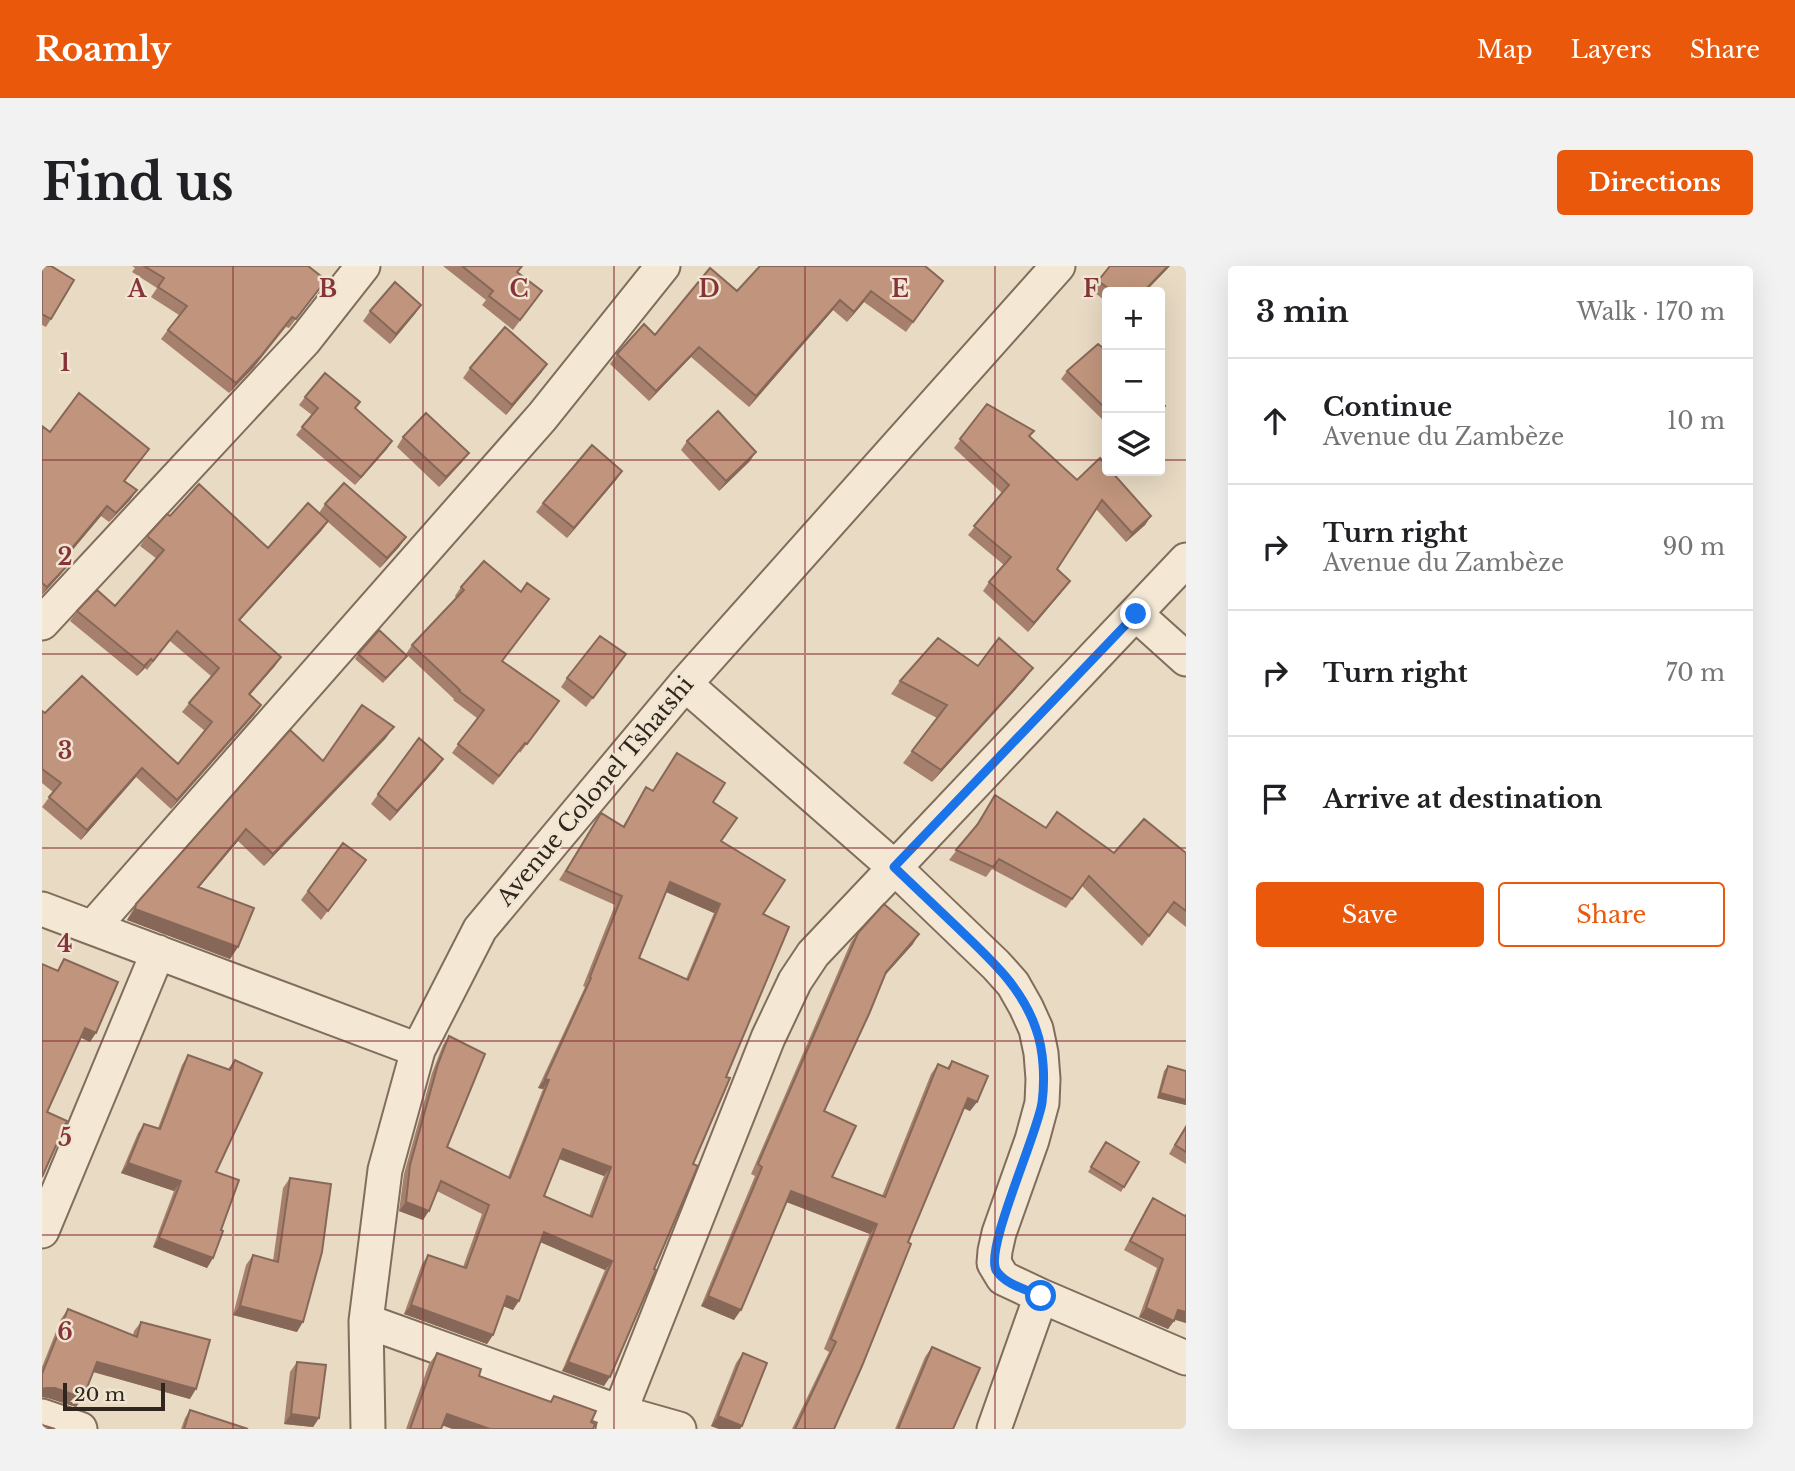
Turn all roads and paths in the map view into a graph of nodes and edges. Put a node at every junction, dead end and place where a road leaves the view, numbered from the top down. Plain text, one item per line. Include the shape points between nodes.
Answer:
1 (363, 266) edge
2 (663, 266) edge
3 (1058, 266) edge
4 (1186, 560) edge
5 (1136, 614) junction
6 (42, 623) edge
7 (1186, 659) edge
8 (684, 684) junction
9 (894, 867) junction
10 (42, 909) edge
11 (93, 927) junction
12 (158, 952) junction
13 (418, 1050) junction
14 (42, 1231) edge
15 (1041, 1296) junction
16 (366, 1321) junction
17 (1186, 1358) edge
18 (42, 1416) edge
19 (616, 1420) edge
20 (80, 1429) edge
21 (368, 1429) edge
22 (679, 1429) edge
23 (994, 1429) edge

1 - 6 street via 304,341
2 - 11 street via 542,417
3 - 8 street, Avenue Colonel Tshatshi
4 - 5 street
5 - 7 street
5 - 9 street
8 - 9 street
8 - 13 street, Avenue Colonel Tshatshi via 480,929
9 - 15 street via 1013,984 1036,1029 1042,1103 999,1233 994,1263 1003,1279
9 - 19 street via 813,954 789,993
10 - 11 street
11 - 12 street
12 - 13 street
12 - 14 street
13 - 16 street, Avenue Colonel Tshatshi via 385,1170
15 - 17 street
15 - 23 street
16 - 19 street
16 - 21 street, Avenue Colonel Tshatshi
18 - 20 street
19 - 22 street

